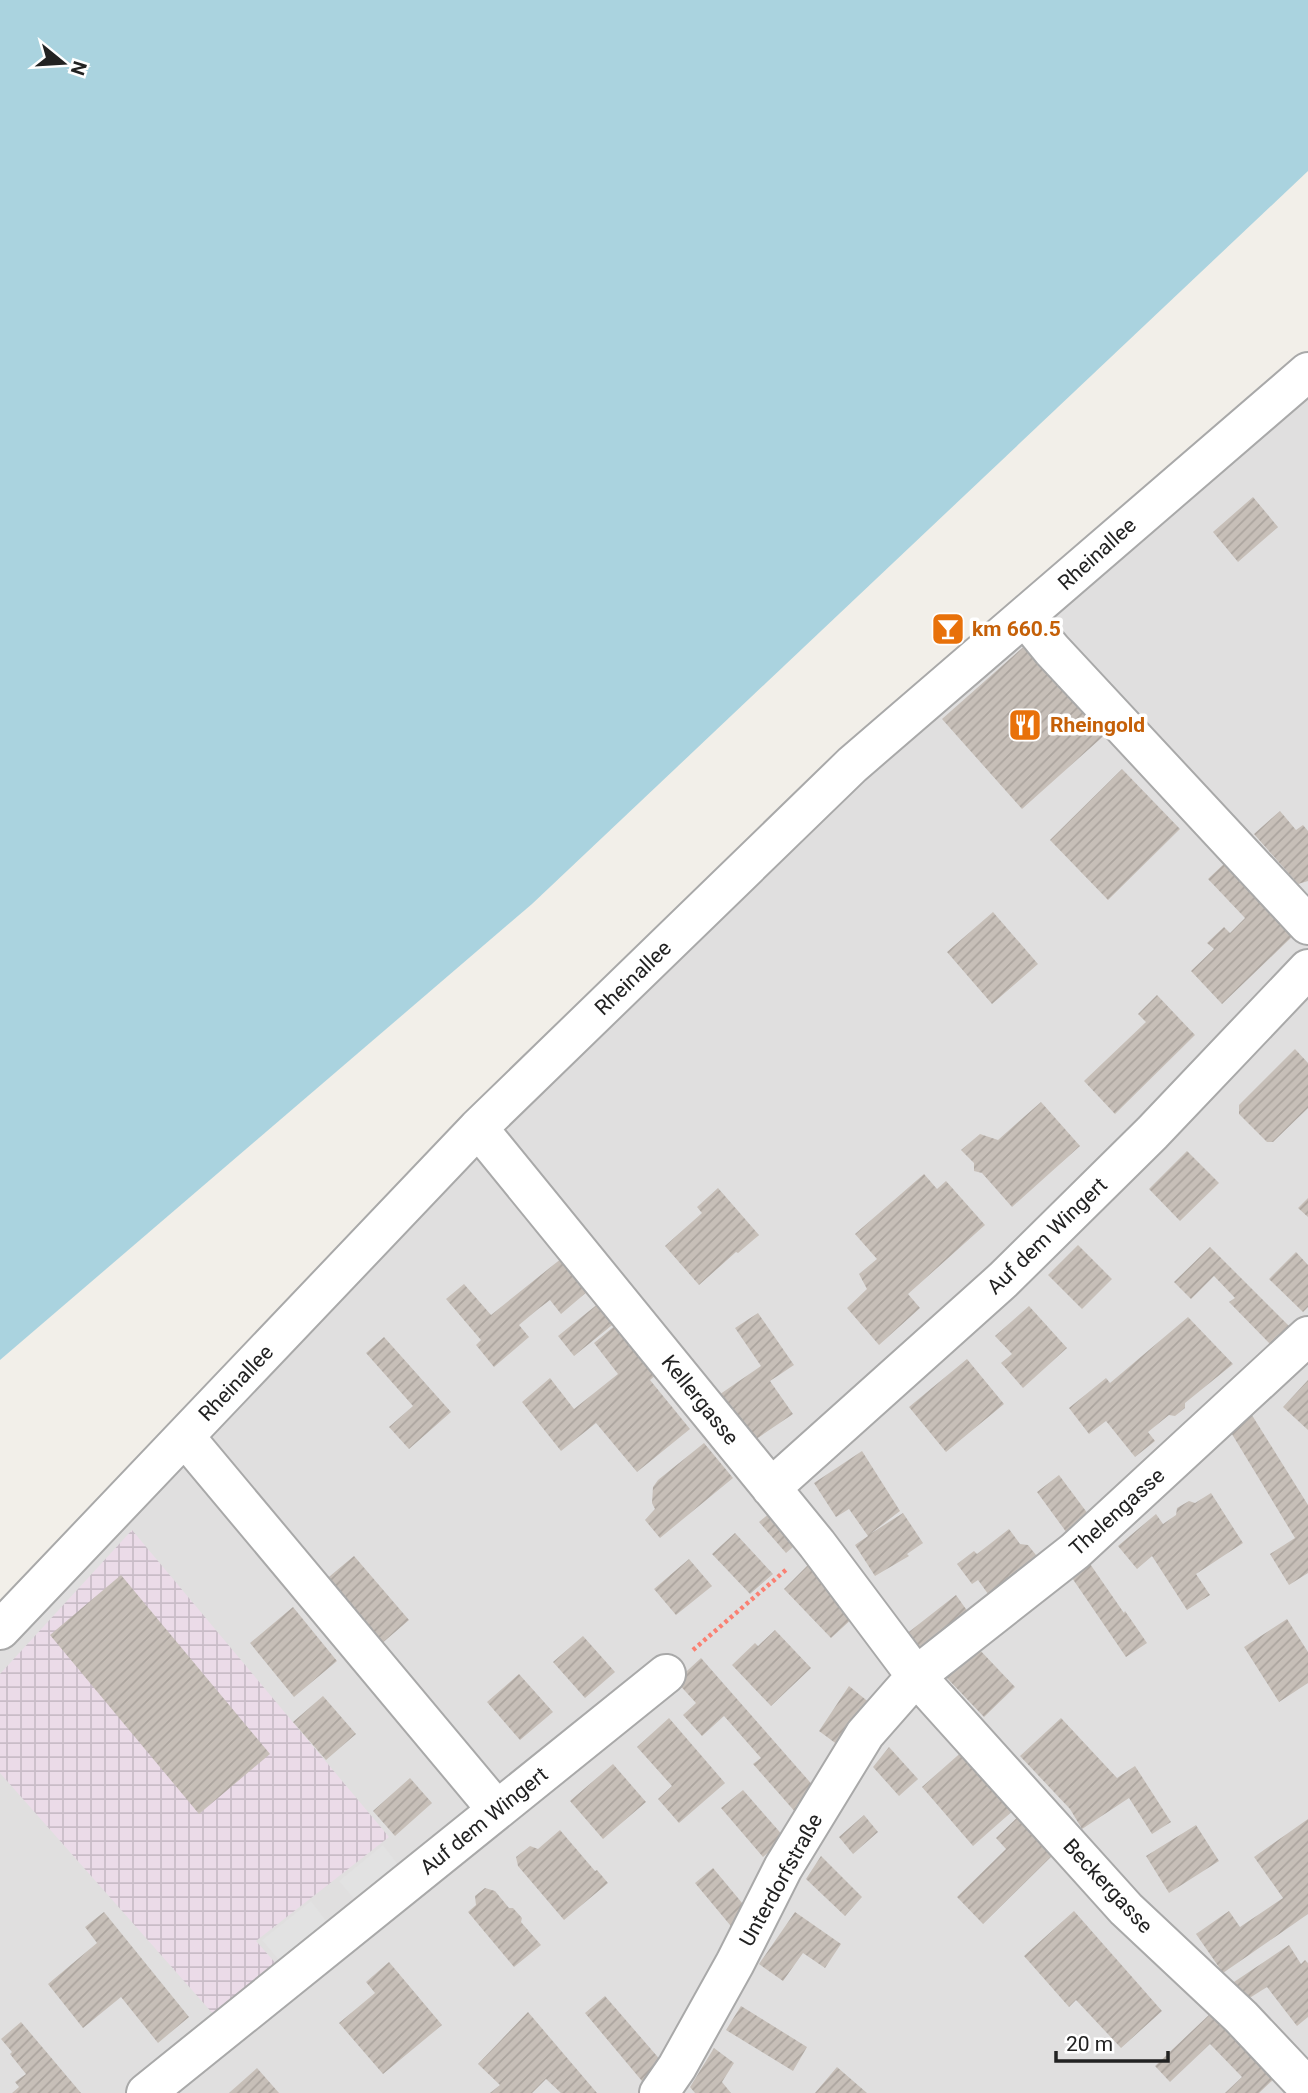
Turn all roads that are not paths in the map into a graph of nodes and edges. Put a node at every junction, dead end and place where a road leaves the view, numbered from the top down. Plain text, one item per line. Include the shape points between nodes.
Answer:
1 (1308, 372) edge
2 (1025, 617) junction
3 (1308, 925) edge
4 (1308, 969) edge
5 (478, 1129) junction
6 (1308, 1336) edge
7 (185, 1437) junction
8 (771, 1488) junction
9 (0, 1630) edge
10 (666, 1674) road end
11 (916, 1676) junction
12 (498, 1810) junction
13 (1308, 2088) edge
14 (146, 2093) edge
15 (659, 2093) edge

1 - 2 street, Rheinallee
2 - 3 street
2 - 5 street, Rheinallee via 852,765
4 - 8 street, Auf dem Wingert via 1003,1280
5 - 7 street, Rheinallee
5 - 8 street, Kellergasse
6 - 11 street, Thelengasse via 1075,1551
7 - 9 street, Rheinallee
7 - 12 street
8 - 11 street, Kellergasse
10 - 12 street, Auf dem Wingert
11 - 13 street, Beckergasse via 1126,1909 1241,2017
11 - 15 street, Unterdorfstraße via 865,1734 783,1868 735,1963
12 - 14 street, Auf dem Wingert

